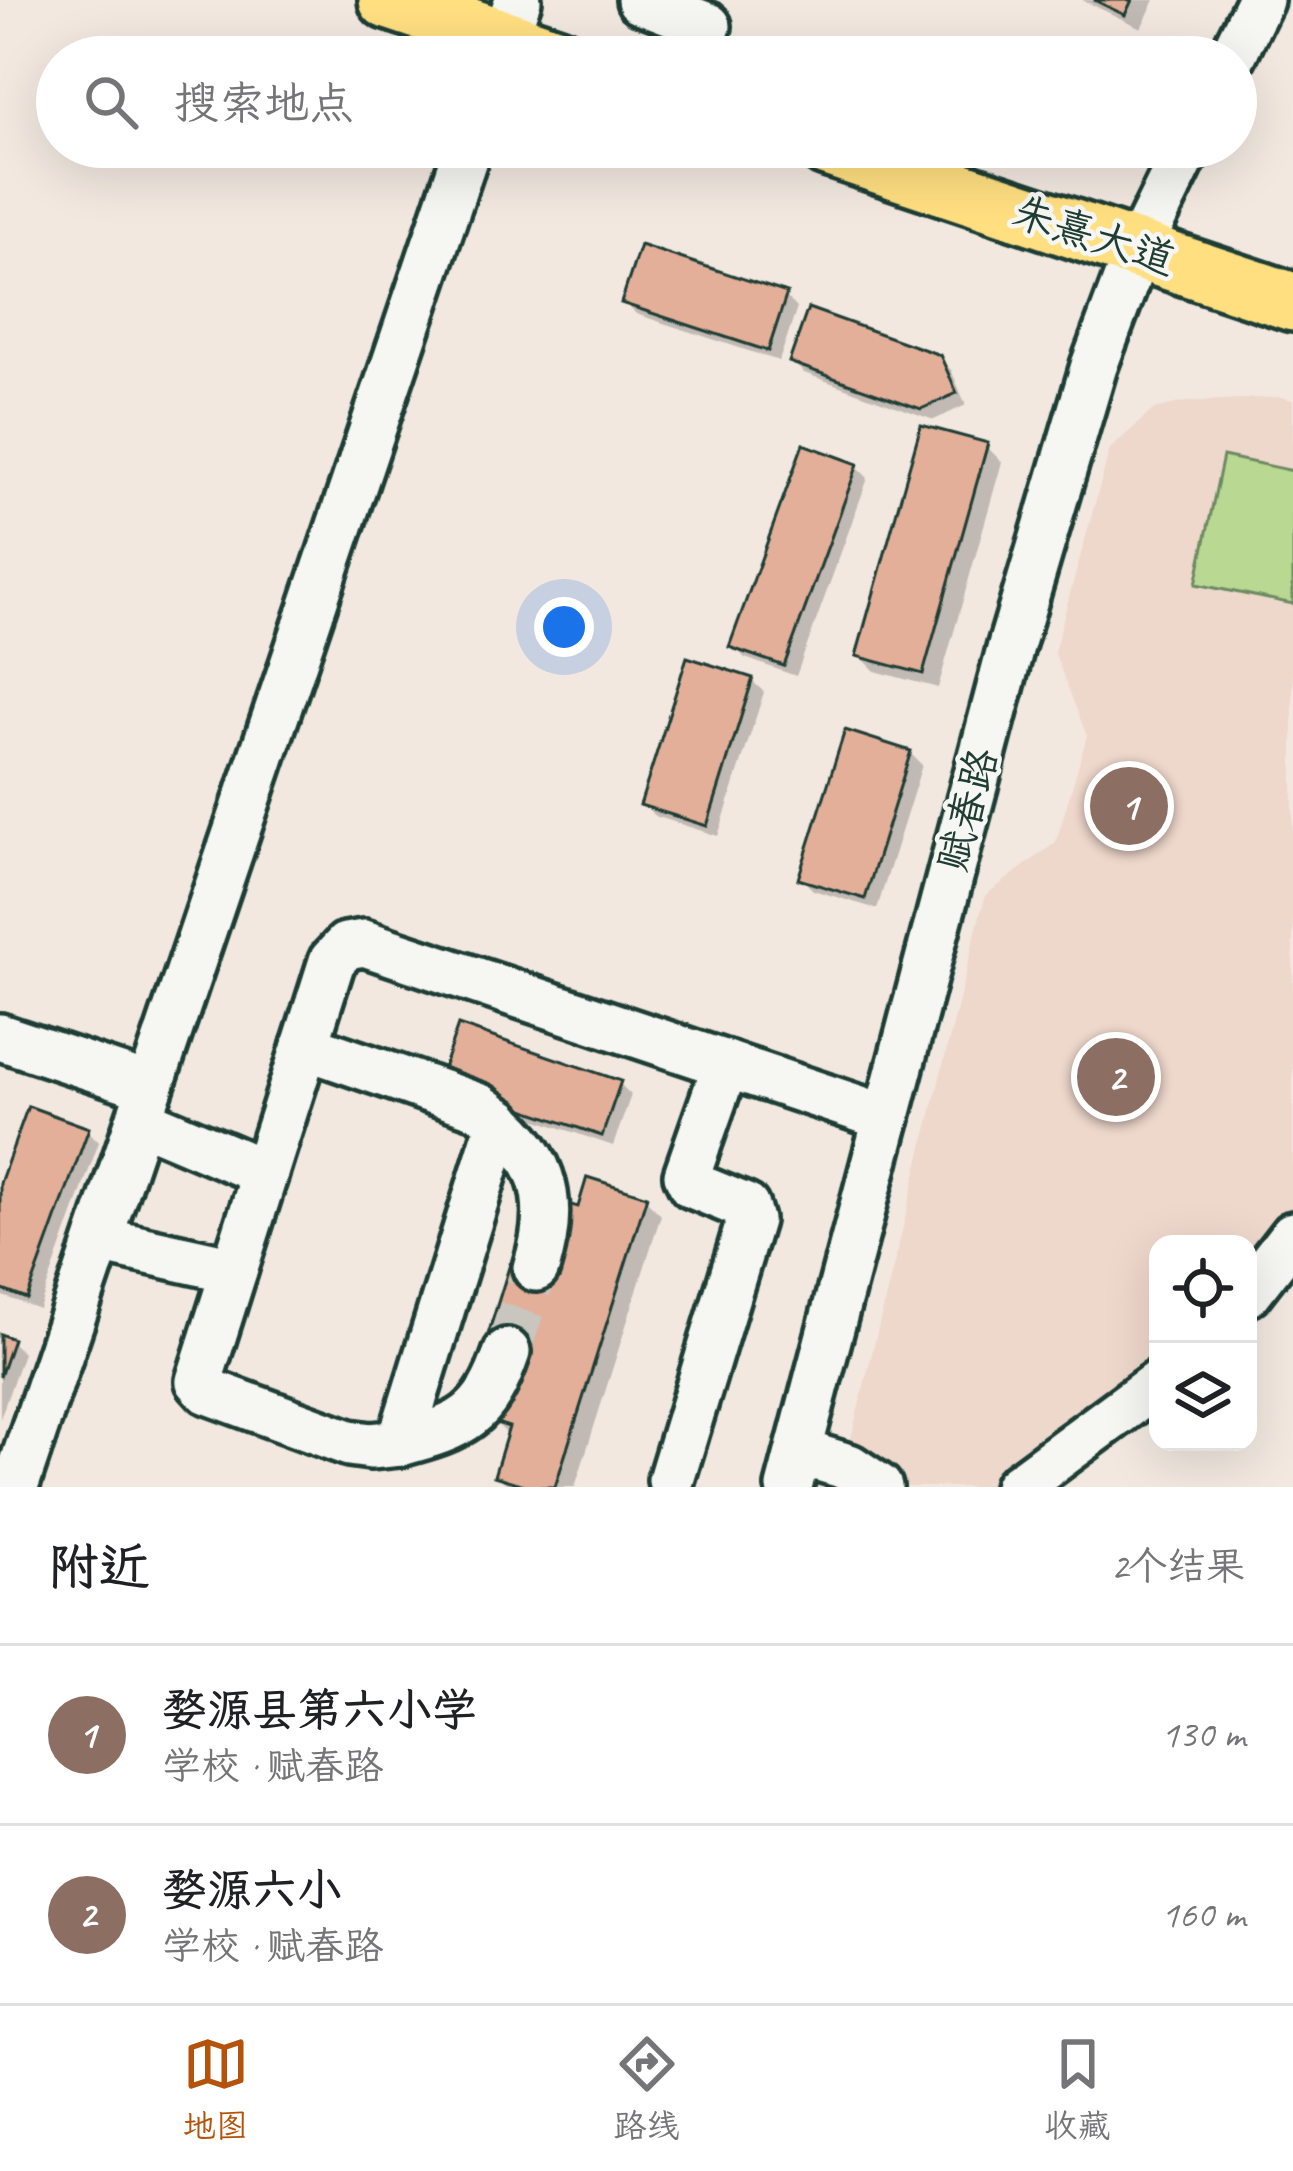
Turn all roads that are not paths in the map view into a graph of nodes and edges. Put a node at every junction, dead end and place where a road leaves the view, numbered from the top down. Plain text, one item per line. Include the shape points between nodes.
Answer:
1 (388, 0) edge
2 (640, 0) edge
3 (1260, 0) edge
4 (707, 28) edge
5 (507, 32) edge
6 (1242, 36) edge
7 (461, 168) edge
8 (890, 168) edge
9 (1178, 168) edge
10 (1137, 251) junction
11 (1293, 302) edge
12 (0, 1037) edge
13 (305, 1046) junction
14 (726, 1064) junction
15 (146, 1104) junction
16 (886, 1118) junction
17 (500, 1121) junction
18 (265, 1173) junction
19 (1293, 1235) edge
20 (99, 1240) junction
21 (536, 1268) tunnel mouth
22 (234, 1270) junction
23 (1257, 1281) edge
24 (507, 1352) tunnel mouth
25 (1149, 1390) edge
26 (400, 1443) junction
27 (794, 1470) edge
28 (671, 1480) dead end
29 (15, 1487) edge
30 (879, 1487) edge
31 (1018, 1487) edge

1 - 5 main road
2 - 4 street
3 - 6 street
7 - 15 street
8 - 10 main road, 朱熹大道
9 - 10 street, 赋春路
10 - 11 main road, 朱熹大道
10 - 16 street, 赋春路 via 1094,365 1011,646
12 - 15 street
13 - 14 street via 332,961 346,946 364,943
13 - 17 street
13 - 18 street
14 - 16 street
14 - 28 street via 687,1174 692,1185 746,1207 750,1220
15 - 18 street
15 - 20 street
16 - 27 street, 赋春路
17 - 21 street via 530,1151 543,1179
17 - 26 street
18 - 22 street
19 - 23 street
20 - 22 street
20 - 29 street
22 - 26 street via 199,1382 349,1442
24 - 26 street via 471,1416
25 - 31 street
27 - 30 street via 849,1467

